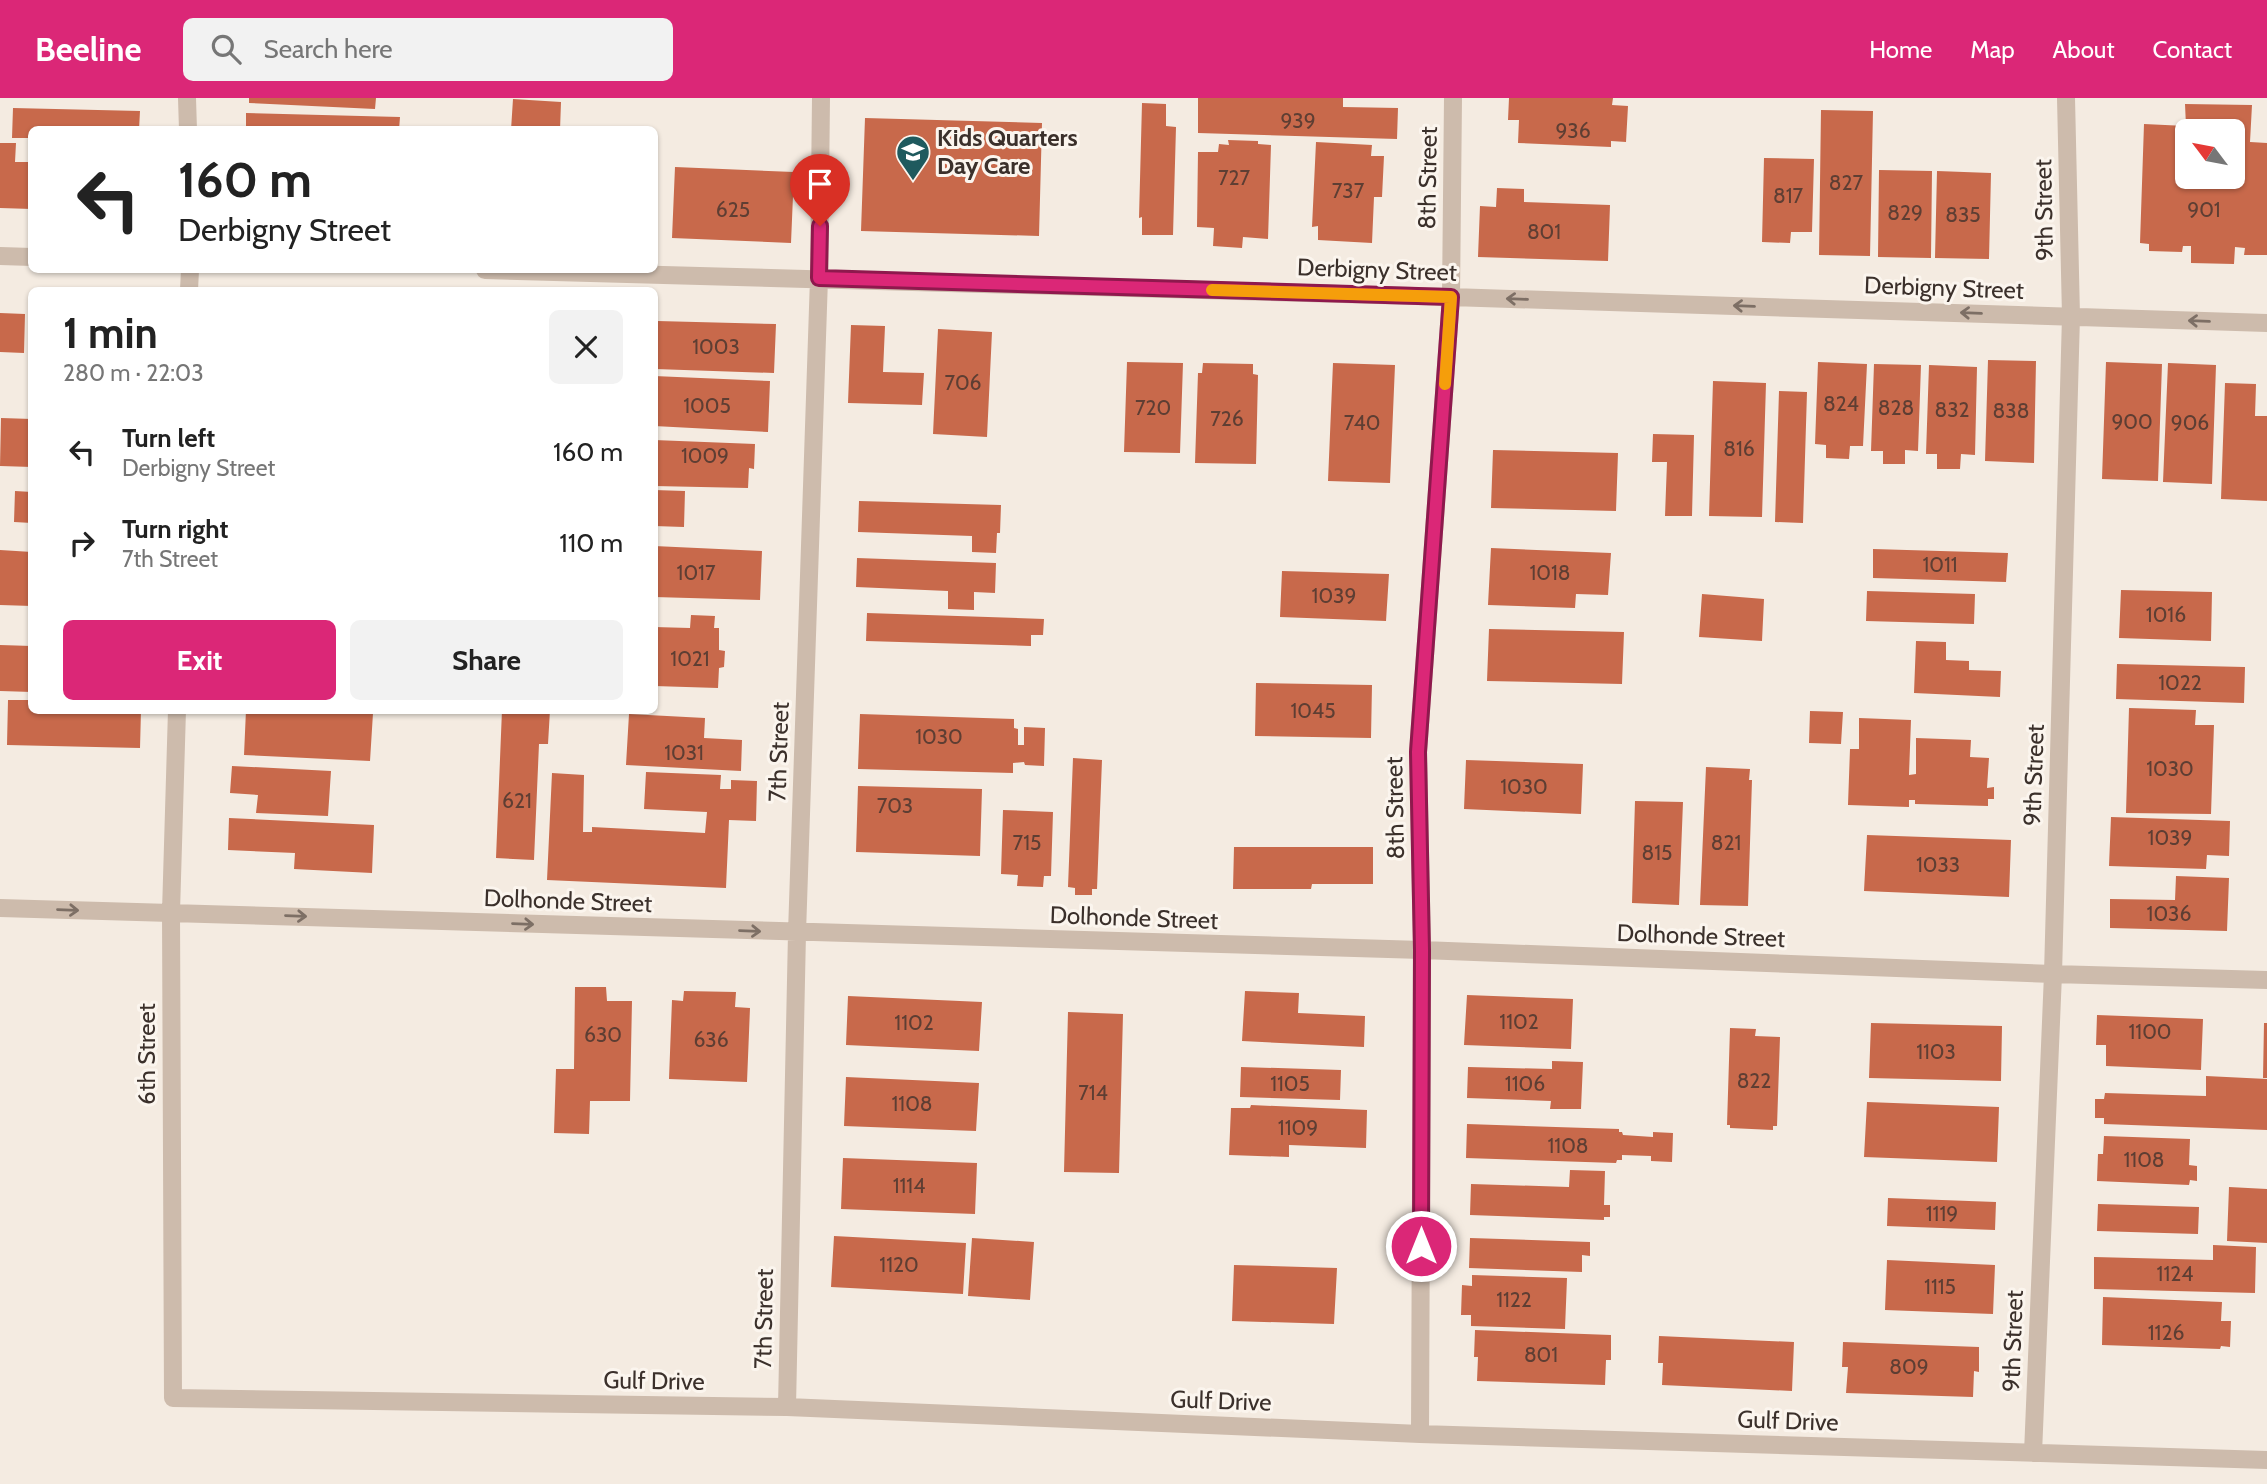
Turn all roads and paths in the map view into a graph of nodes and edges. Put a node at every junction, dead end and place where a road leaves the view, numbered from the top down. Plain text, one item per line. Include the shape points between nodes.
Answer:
1 (187, 98) edge
2 (821, 98) edge
3 (1453, 98) edge
4 (2066, 98) edge
5 (188, 126) edge
6 (0, 256) edge
7 (28, 257) edge
8 (610, 273) edge
9 (819, 278) junction
10 (1451, 297) junction
11 (2071, 316) junction
12 (2267, 323) edge
13 (177, 714) edge
14 (0, 908) edge
15 (171, 912) junction
16 (797, 933) junction
17 (1422, 950) junction
18 (2053, 974) junction
19 (2267, 980) edge
20 (173, 1398) joint
21 (787, 1407) junction
22 (1420, 1434) junction
23 (2033, 1453) junction
24 (2267, 1460) edge

1 - 5 street
2 - 9 street, 7th Street
3 - 10 street, 8th Street
4 - 11 street, 9th Street
6 - 7 street
8 - 9 street, Derbigny Street
9 - 10 street, Derbigny Street
9 - 16 street, 7th Street
11 -> 10 street, Derbigny Street
10 - 17 street, 8th Street via 1418,752
12 -> 11 street, Derbigny Street
11 - 18 street, 9th Street
13 - 15 street, 6th Street
14 -> 15 street, Dolhonde Street
15 -> 16 street, Dolhonde Street
15 - 20 street, 6th Street
16 - 17 street, Dolhonde Street
16 - 21 street, 7th Street
17 - 18 street, Dolhonde Street
17 - 22 street, 8th Street
18 - 19 street, Dolhonde Street
18 - 23 street, 9th Street
20 - 21 street, Gulf Drive
21 - 22 street, Gulf Drive
22 - 23 street, Gulf Drive
23 - 24 street, Gulf Drive

